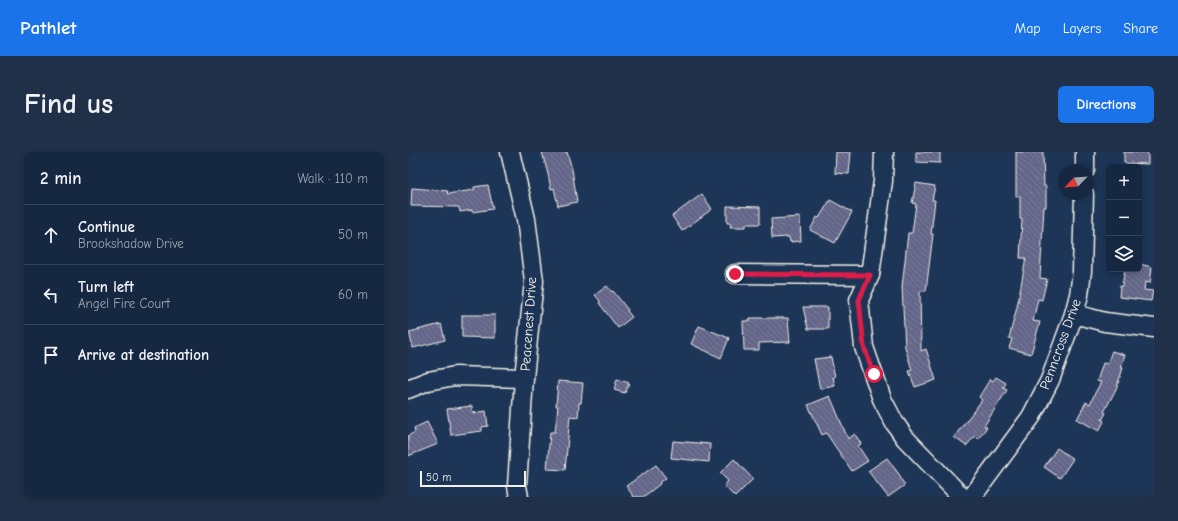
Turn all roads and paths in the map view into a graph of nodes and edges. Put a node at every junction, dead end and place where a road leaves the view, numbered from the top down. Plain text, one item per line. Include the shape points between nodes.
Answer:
1 (510, 152) edge
2 (884, 152) edge
3 (1085, 152) edge
4 (1085, 164) edge
5 (1084, 200) edge
6 (735, 274) dead end
7 (870, 275) junction
8 (1074, 314) junction
9 (1154, 328) edge
10 (524, 378) junction
11 (408, 390) edge
12 (519, 497) edge
13 (962, 497) edge
14 (972, 497) edge

1 - 10 street, Peacenest Drive via 526,219 534,281
2 - 7 street via 883,182
3 - 4 street
5 - 8 street, Penncross Drive via 1082,271
6 - 7 street
7 - 13 street via 859,300 861,325 864,347 882,399 905,438
8 - 9 street via 1106,322
8 - 14 street, Penncross Drive via 1050,380 1031,417
10 - 11 street via 455,376 428,381
10 - 12 street, Peacenest Drive via 517,486

